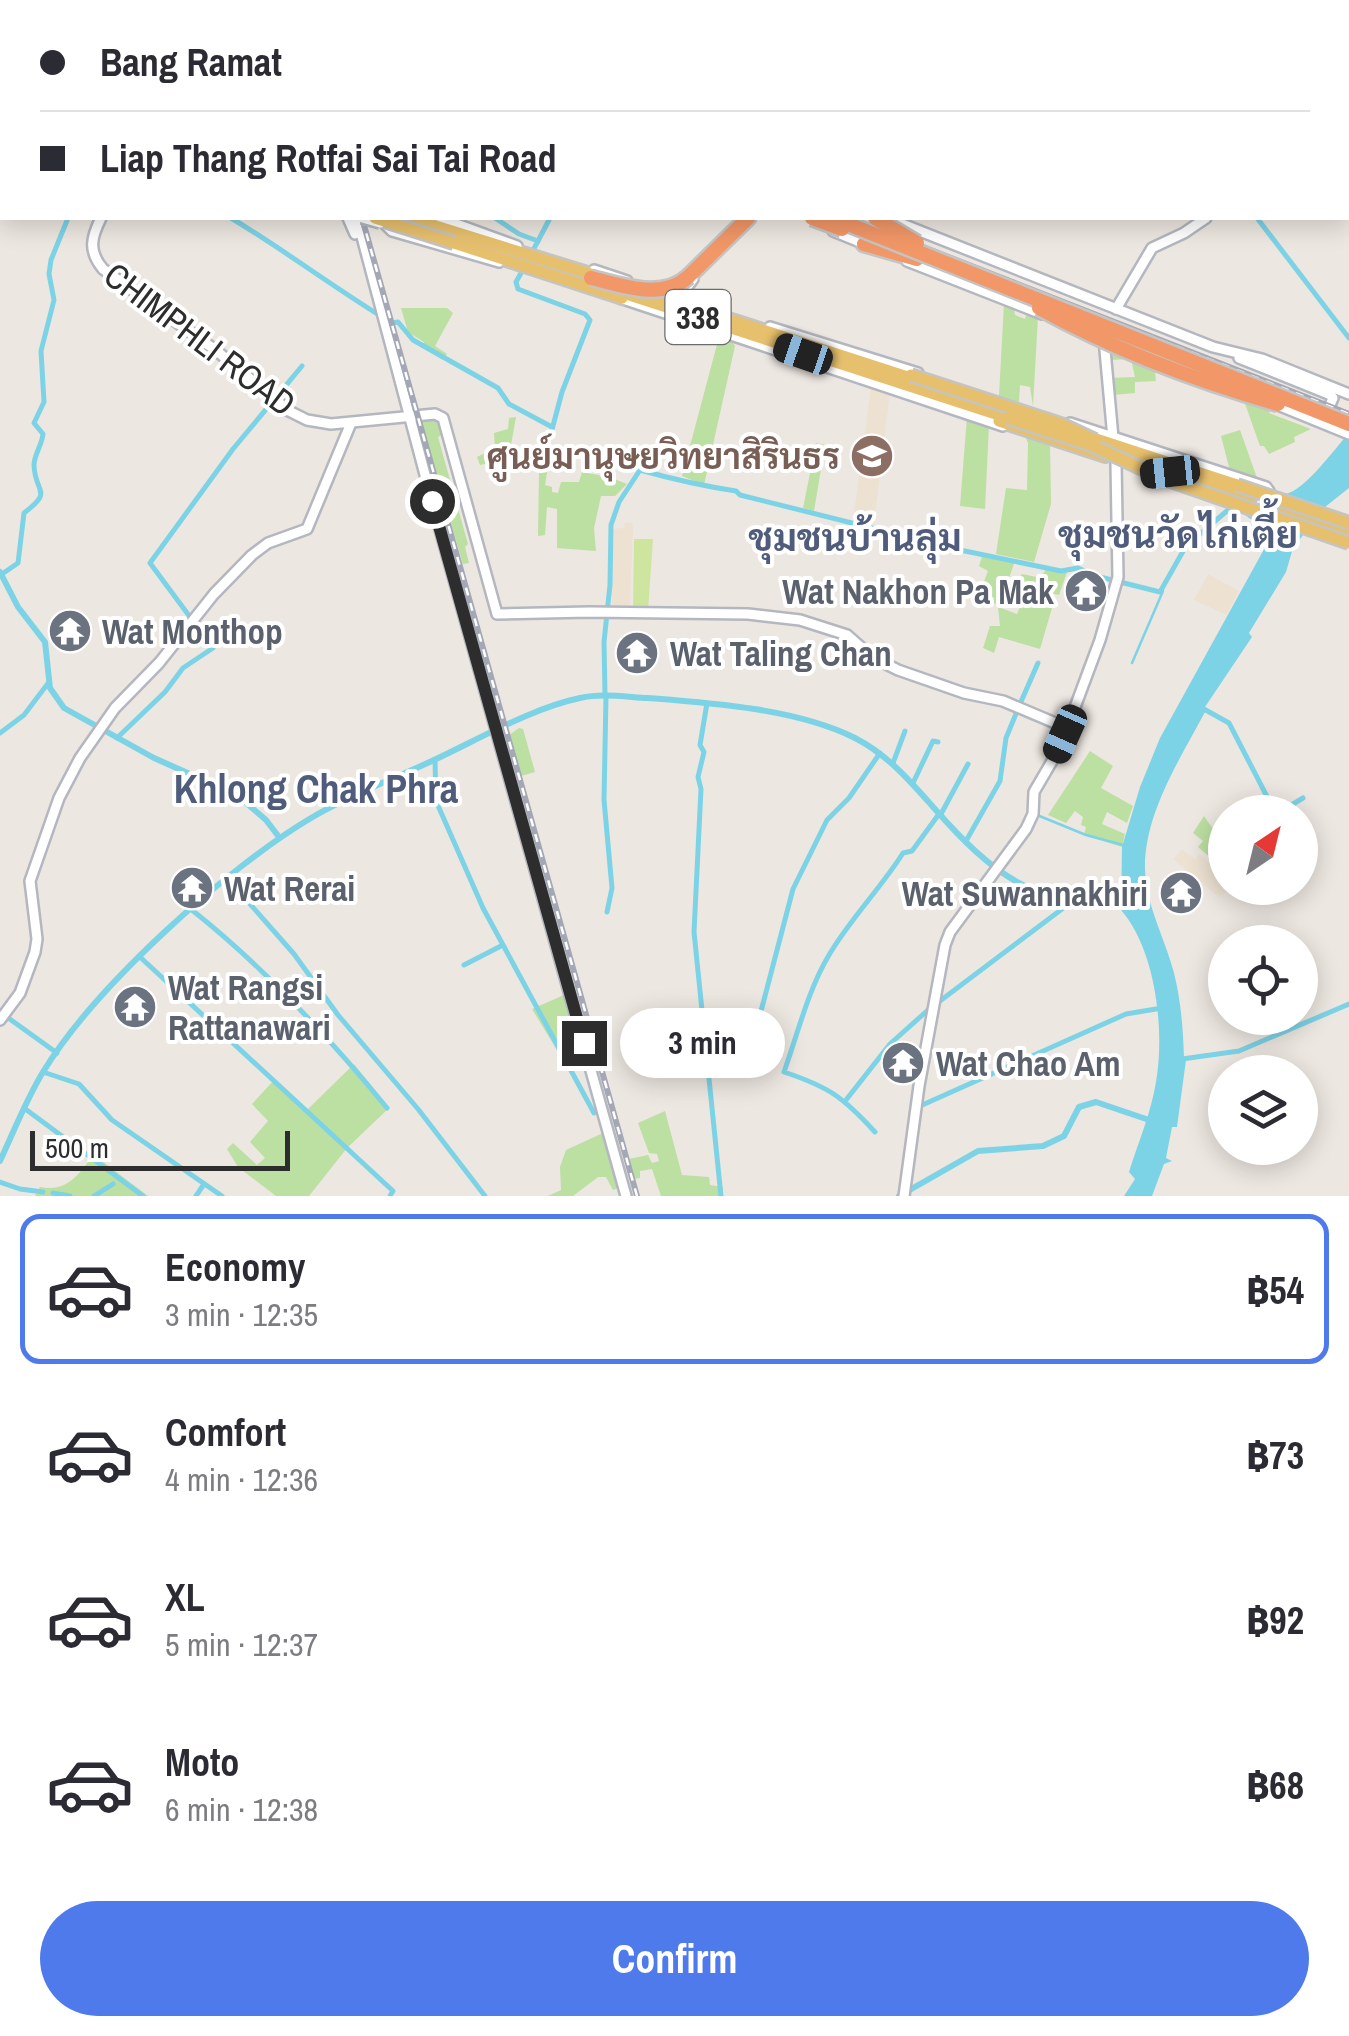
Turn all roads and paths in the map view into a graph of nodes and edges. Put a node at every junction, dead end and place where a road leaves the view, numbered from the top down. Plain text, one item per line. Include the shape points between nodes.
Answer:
1 (101, 220) edge
2 (355, 220) edge
3 (356, 220) edge
4 (365, 220) edge
5 (383, 220) edge
6 (388, 220) edge
7 (389, 220) edge
8 (406, 220) edge
9 (415, 220) edge
10 (427, 220) edge
11 (446, 220) edge
12 (744, 220) edge
13 (744, 220) edge
14 (755, 220) edge
15 (803, 220) edge
16 (817, 220) edge
17 (838, 220) edge
18 (878, 220) edge
19 (893, 220) edge
20 (1203, 220) edge
21 (456, 238) junction
22 (864, 244) junction
23 (518, 246) junction
24 (530, 261) junction
25 (500, 262) junction
26 (968, 276) junction
27 (591, 278) junction
28 (674, 281) junction
29 (685, 287) junction
30 (655, 290) junction
31 (626, 300) joint
32 (690, 303) junction
33 (1116, 309) junction
34 (380, 314) junction
35 (716, 329) junction
36 (1106, 334) junction
37 (808, 338) junction
38 (1213, 347) junction
39 (1229, 352) junction
40 (828, 368) junction
41 (1228, 381) junction
42 (1349, 394) edge
43 (1288, 407) junction
44 (1008, 416) junction
45 (410, 418) junction
46 (350, 422) junction
47 (1349, 430) edge
48 (1113, 441) junction
49 (1122, 463) junction
50 (1176, 469) junction
51 (1147, 474) junction
52 (1349, 529) edge
53 (1067, 728) junction
54 (3, 1017) edge
55 (626, 1196) edge
56 (904, 1196) edge

1 - 46 main road, CHIMPHLI ROAD via 92,252 103,269 307,420
2 - 34 main road
3 - 34 main road
4 - 21 main road, 338, bridge
5 - 25 main road via 388,229
6 - 44 main road, 338, bridge
7 - 21 main road, 338, bridge
8 - 27 main road, 338
9 - 21 main road, 338
10 - 21 main road, 338
11 - 23 main road
12 - 27 highway, bridge via 678,286 647,289
13 - 28 main road
14 - 29 main road
15 - 22 main road
16 - 43 highway, bridge
17 - 26 highway, bridge
18 - 26 highway, bridge
19 - 33 main road
20 - 33 main road via 1152,248
21 - 23 main road, 338
21 - 24 main road, 338
21 - 25 main road, 338
22 - 26 highway
22 - 36 main road
23 - 24 main road, 338
24 - 25 main road, 338
24 - 30 main road, 338
24 - 31 main road, 338
24 - 32 main road
26 - 43 highway, bridge via 1081,330
26 - 47 highway, bridge
27 - 44 main road, 338, bridge
28 - 29 main road
28 - 30 main road
29 - 32 main road
30 - 32 main road, 338
31 - 35 main road, 338
32 - 37 main road, 338
32 - 50 main road, 338
33 - 38 main road
34 - 45 main road
35 - 40 main road, 338
35 - 50 main road, 338
36 - 38 main road via 1326,415 1333,398 1328,392
36 - 41 main road
36 - 48 main road
37 - 48 main road, 338
37 - 48 main road, bridge
38 - 39 main road
39 - 41 main road via 1336,398 1320,424
39 - 42 main road
40 - 49 main road, 338
40 - 49 main road, bridge
41 - 47 main road, bridge
43 - 47 highway, bridge
44 - 48 main road, bridge
44 - 49 main road, bridge via 1092,445
45 - 46 main road, CHIMPHLI ROAD
45 - 53 main road via 434,414 445,421 497,614 800,620 847,635 898,670 1003,700
45 - 55 main road
46 - 54 main road via 307,528 262,546 90,742 32,873 36,947 22,989
48 - 50 main road
48 - 51 main road, 338 via 1261,486 1272,500 1259,512
48 - 52 main road, bridge via 1164,474
49 - 51 main road, 338
49 - 52 main road, bridge
49 - 53 main road via 1118,580
50 - 51 main road
50 - 52 main road, 338, bridge
50 - 52 main road, 338, bridge
53 - 56 main road via 1034,792 1033,814 1017,845 948,936

